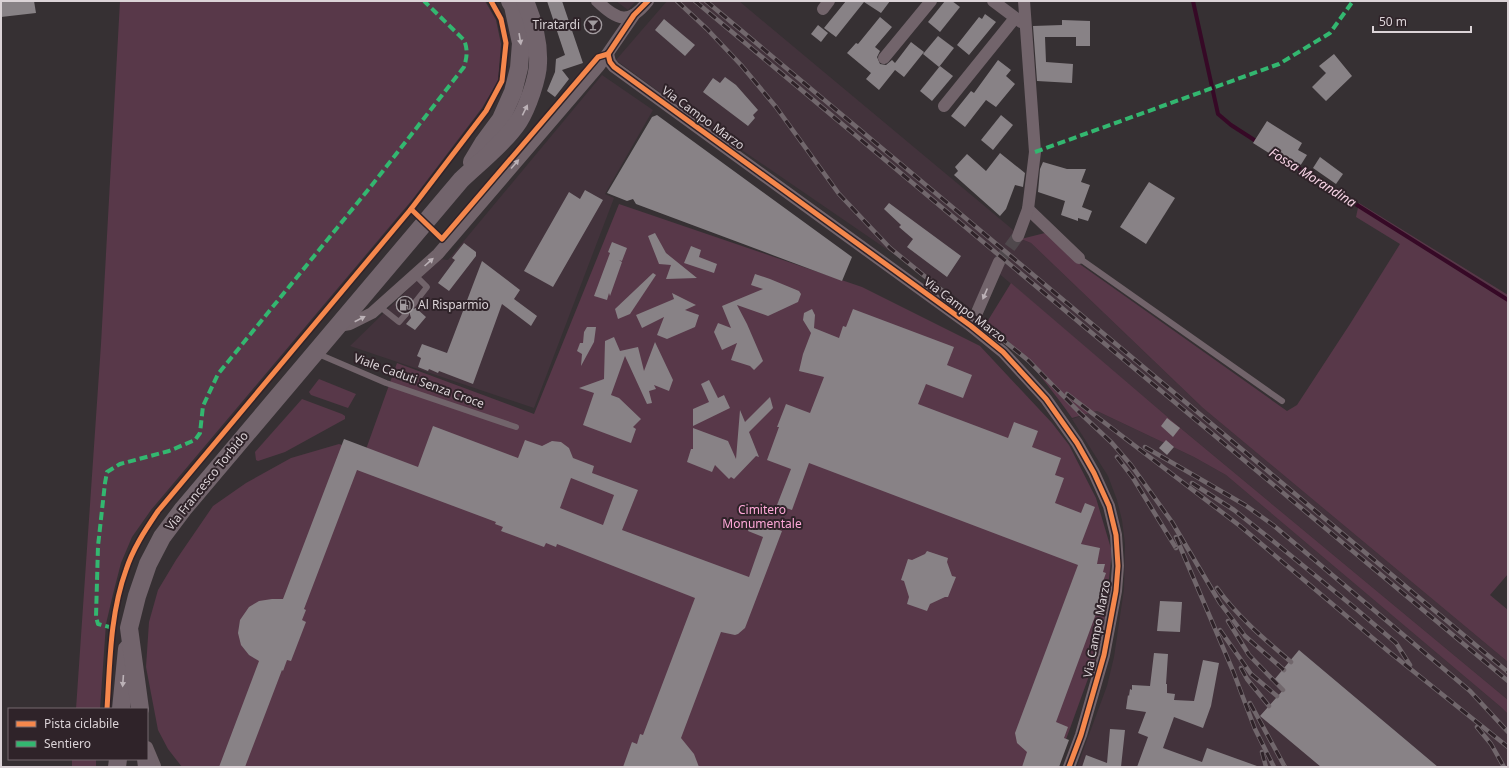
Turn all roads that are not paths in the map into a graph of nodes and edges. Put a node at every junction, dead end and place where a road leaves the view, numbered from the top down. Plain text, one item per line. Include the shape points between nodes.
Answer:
1 (510, 1) edge
2 (525, 1) edge
3 (597, 1) edge
4 (648, 1) edge
5 (931, 1) edge
6 (994, 1) edge
7 (1024, 1) edge
8 (634, 15) junction
9 (1015, 18) junction
10 (1026, 25) junction
11 (608, 54) junction
12 (884, 58) dead end
13 (944, 106) dead end
14 (461, 180) junction
15 (1028, 208) junction
16 (1018, 236) tunnel mouth
17 (1080, 258) joint
18 (999, 262) tunnel mouth
19 (415, 274) junction
20 (413, 305) dead end
21 (379, 306) junction
22 (406, 314) dead end
23 (338, 326) junction
24 (971, 326) junction
25 (315, 353) junction
26 (1282, 401) dead end
27 (516, 427) dead end
28 (129, 628) junction
29 (121, 708) edge
30 (140, 708) edge
31 (148, 750) edge
32 (155, 767) edge
33 (1069, 767) edge

1 -> 14 main road, Via Francesco Torbido via 521,43 519,68 513,92 501,119
14 -> 2 main road, Via Francesco Torbido via 518,122 531,96 538,64 535,33
3 - 8 street via 618,16
4 - 8 street
5 - 12 street
6 - 9 street
7 - 10 street
8 - 11 street
9 - 10 street
9 - 13 street
10 - 15 street via 1035,152
19 -> 11 street via 438,254
11 - 24 street, Via Campo Marzo via 614,67
14 - 23 main road, Via Francesco Torbido
15 - 16 street
15 - 17 street
17 - 26 lane
18 -> 24 street
19 - 20 lane via 427,287
19 - 21 street
21 - 22 lane via 399,322
23 -> 21 street via 350,324 372,313
23 - 25 main road, Via Francesco Torbido
24 - 33 street, Via Campo Marzo via 1003,352 1046,399 1077,443 1109,506 1116,535 1116,591 1104,656
25 - 27 lane, Viale Caduti Senza Croce via 386,383
25 - 28 main road, Via Francesco Torbido via 182,509 162,537 148,564
28 -> 29 main road
28 - 30 main road, Via Francesco Torbido
31 - 32 street

